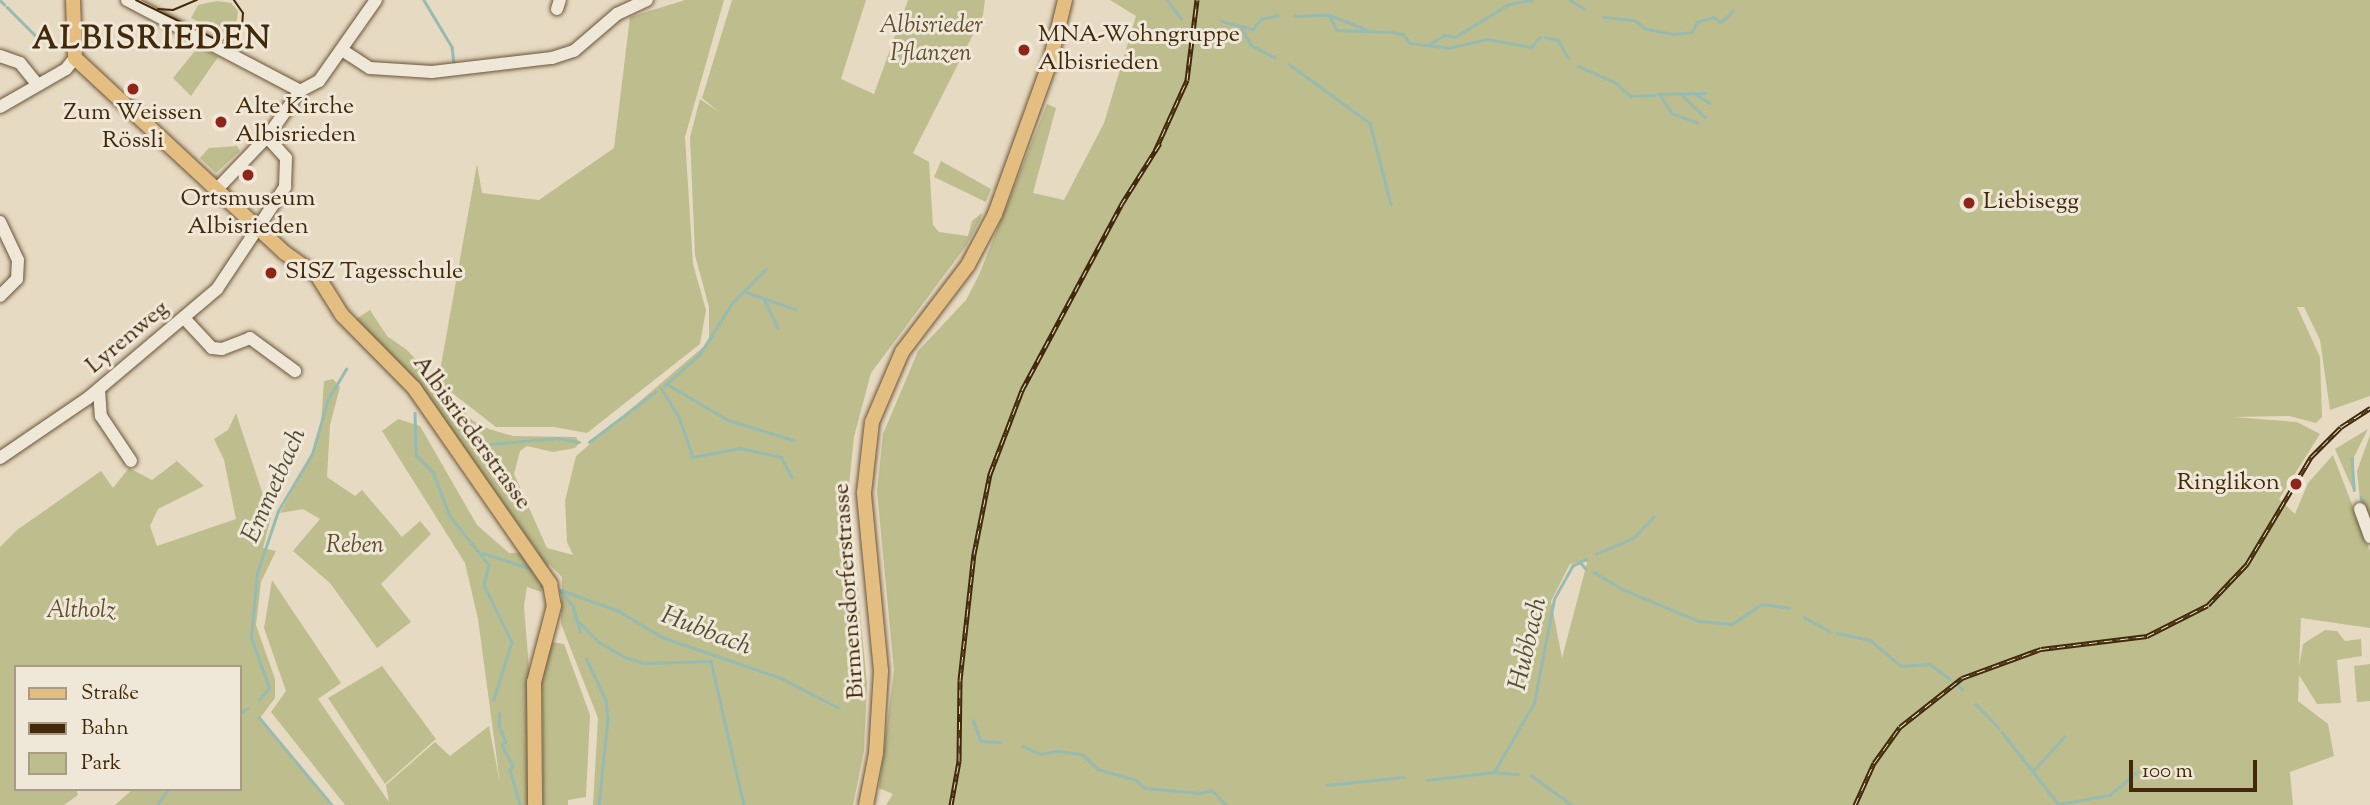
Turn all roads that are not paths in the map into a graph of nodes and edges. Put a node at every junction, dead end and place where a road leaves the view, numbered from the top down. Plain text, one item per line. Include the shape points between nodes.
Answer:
1 (73, 0) edge
2 (127, 0) edge
3 (376, 0) edge
4 (647, 0) edge
5 (1065, 0) edge
6 (342, 50) junction
7 (0, 56) edge
8 (75, 58) junction
9 (38, 85) junction
10 (300, 91) junction
11 (0, 107) edge
12 (267, 137) junction
13 (219, 187) junction
14 (0, 222) edge
15 (259, 225) junction
16 (0, 296) edge
17 (184, 318) junction
18 (295, 371) dead end
19 (99, 390) junction
20 (0, 458) edge
21 (131, 461) dead end
22 (2360, 509) dead end
23 (2370, 537) edge
24 (535, 805) edge
25 (866, 805) edge

1 - 8 main road
2 - 10 street
3 - 6 street
4 - 6 street via 617,14 574,51 552,58 432,72 370,68
5 - 25 main road, Birmensdorferstrasse via 1050,62 991,222 968,265 902,352 872,422 864,493 881,671 876,753
6 - 10 street via 319,81
7 - 9 street via 20,63
8 - 9 street
8 - 13 main road, Albisriederstrasse
9 - 11 street
10 - 12 street
12 - 13 street
12 - 15 street, Lyrenweg via 286,158 288,179
13 - 15 main road, Albisriederstrasse
14 - 16 street via 18,260 17,279
15 - 17 street, Lyrenweg via 217,289
15 - 24 main road, Albisriederstrasse via 285,253 317,275 342,315 414,388 550,584 554,606 534,682
17 - 18 street via 212,348 222,349 250,338
17 - 19 street, Lyrenweg
19 - 20 street, Lyrenweg
19 - 21 street via 101,416
22 - 23 street

